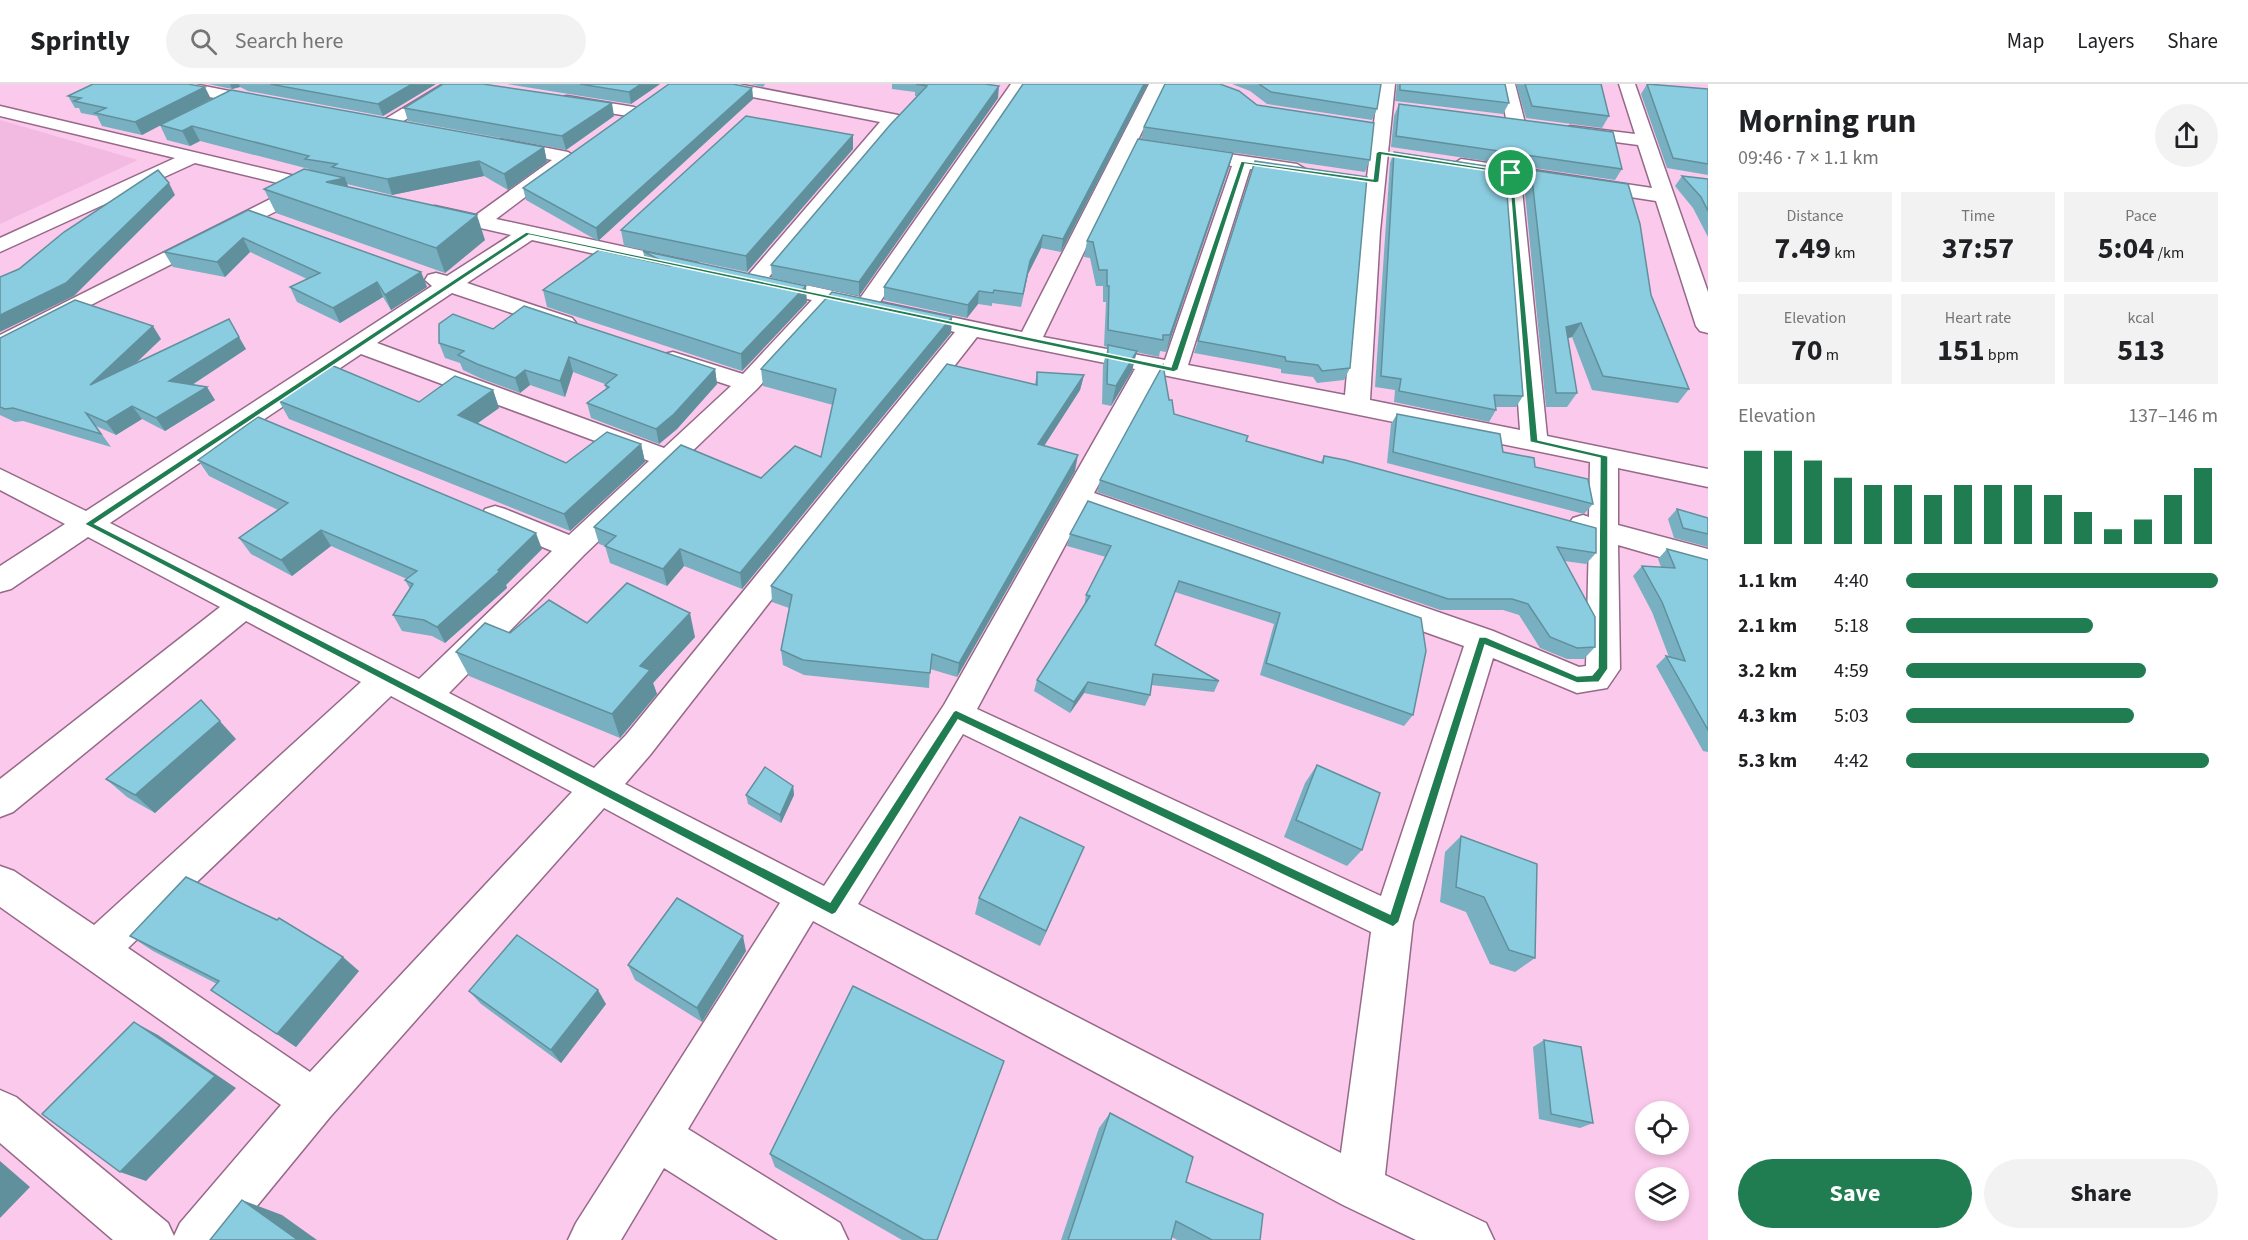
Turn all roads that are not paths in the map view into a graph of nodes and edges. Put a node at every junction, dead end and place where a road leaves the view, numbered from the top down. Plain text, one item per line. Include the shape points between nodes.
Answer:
1 (170, 84) edge
2 (259, 84) edge
3 (462, 84) edge
4 (712, 84) edge
5 (808, 84) edge
6 (1157, 84) edge
7 (1387, 84) edge
8 (1506, 84) edge
9 (1627, 84) edge
10 (1016, 88) edge
11 (991, 89) edge
12 (233, 97) junction
13 (554, 99) edge
14 (780, 99) junction
15 (650, 101) edge
16 (280, 105) edge
17 (1384, 106) junction
18 (213, 107) edge
19 (1406, 109) edge
20 (0, 111) edge
21 (634, 112) junction
22 (752, 113) dead end
23 (1494, 121) edge
24 (615, 125) edge
25 (1360, 126) edge
26 (1552, 128) edge
27 (409, 129) edge
28 (1382, 129) junction
29 (162, 133) edge
30 (479, 141) edge
31 (1647, 141) junction
32 (142, 144) junction
33 (587, 145) edge
34 (1126, 145) junction
35 (1150, 148) edge
36 (1173, 152) edge
37 (1379, 153) junction
38 (195, 156) junction
39 (1401, 156) edge
40 (568, 158) junction
41 (1243, 162) junction
42 (1445, 163) edge
43 (1321, 173) edge
44 (1511, 173) junction
45 (1354, 178) edge
46 (1376, 182) junction
47 (312, 186) junction
48 (345, 193) edge
49 (1665, 196) junction
50 (412, 207) edge
51 (254, 215) junction
52 (479, 222) junction
53 (276, 223) edge
54 (528, 233) junction
55 (0, 246) edge
56 (417, 273) edge
57 (731, 276) junction
58 (450, 285) junction
59 (827, 297) junction
60 (866, 306) junction
61 (1708, 326) edge
62 (971, 328) junction
63 (582, 329) edge
64 (1029, 340) junction
65 (0, 344) edge
66 (359, 345) junction
67 (648, 351) edge
68 (1162, 368) junction
69 (748, 384) junction
70 (1357, 405) junction
71 (252, 416) junction
72 (285, 429) edge
73 (1534, 442) junction
74 (1604, 456) junction
75 (669, 459) junction
76 (0, 478) edge
77 (1708, 478) edge
78 (1077, 497) junction
79 (473, 507) edge
80 (1557, 518) edge
81 (88, 524) junction
82 (1603, 530) junction
83 (573, 548) junction
84 (1708, 560) edge
85 (0, 581) edge
86 (245, 606) junction
87 (1482, 640) junction
88 (386, 680) junction
89 (423, 696) junction
90 (956, 715) junction
91 (597, 789) junction
92 (0, 801) edge
93 (3, 892) edge
94 (818, 904) junction
95 (1393, 922) junction
96 (98, 949) junction
97 (314, 1101) junction
98 (0, 1113) edge
99 (657, 1137) junction
100 (1360, 1188) junction
101 (151, 1240) edge
102 (197, 1240) edge
103 (593, 1240) edge
104 (823, 1240) edge
105 (1469, 1240) edge

1 - 12 street
2 - 12 street
3 - 27 street via 450,86 380,123
4 - 14 street
5 - 14 street
6 - 34 street
7 - 17 street
8 - 23 street via 1522,124
9 - 31 street
10 - 11 street
10 - 60 street
12 - 16 street
12 - 18 street
13 - 21 street
14 - 22 street
14 - 57 street via 891,119
15 - 21 street
17 - 19 street
17 - 28 street
20 - 32 street
21 - 24 street
25 - 28 street
26 - 31 street
28 - 37 street
29 - 32 street
30 - 40 street
31 - 49 street via 1668,177
32 - 38 street
33 - 40 street
34 - 35 street
34 - 64 street
36 - 41 street
37 - 39 street
37 - 46 street
38 - 47 street
38 - 55 street
40 - 52 street
41 - 43 street
41 - 68 street
42 - 44 street
44 - 49 street
44 - 73 street
45 - 46 street
46 - 70 street
47 - 48 street
47 - 51 street
49 - 61 street via 1689,240
50 - 52 street
51 - 53 street
51 - 65 street
52 - 54 street
54 - 57 street via 612,242
54 - 58 street
56 - 58 street
57 - 59 street
58 - 63 street
58 - 66 street
59 - 60 street
59 - 69 street
60 - 62 street
62 - 64 street
62 - 91 street via 638,745
64 - 68 street
66 - 71 street
66 - 75 street
67 - 69 street
68 - 70 street
68 - 78 street
69 - 75 street
70 - 73 street
71 - 72 street
71 - 81 street
73 - 74 street
74 - 77 street
74 - 82 street
75 - 83 street
76 - 81 street
78 - 87 street
78 - 90 street
79 - 83 street
80 - 82 street
81 - 85 street
81 - 86 street
82 - 84 street
82 - 87 street via 1603,669 1595,679 1577,680
83 - 89 street
86 - 88 street
86 - 92 street
87 - 95 street
88 - 89 street
88 - 96 street
89 - 91 street
90 - 94 street
90 - 95 street
91 - 94 street
91 - 97 street
93 - 96 street
94 - 99 street
94 - 100 street
95 - 100 street
96 - 97 street
97 - 102 street
98 - 101 street
99 - 103 street
99 - 104 street
100 - 105 street

